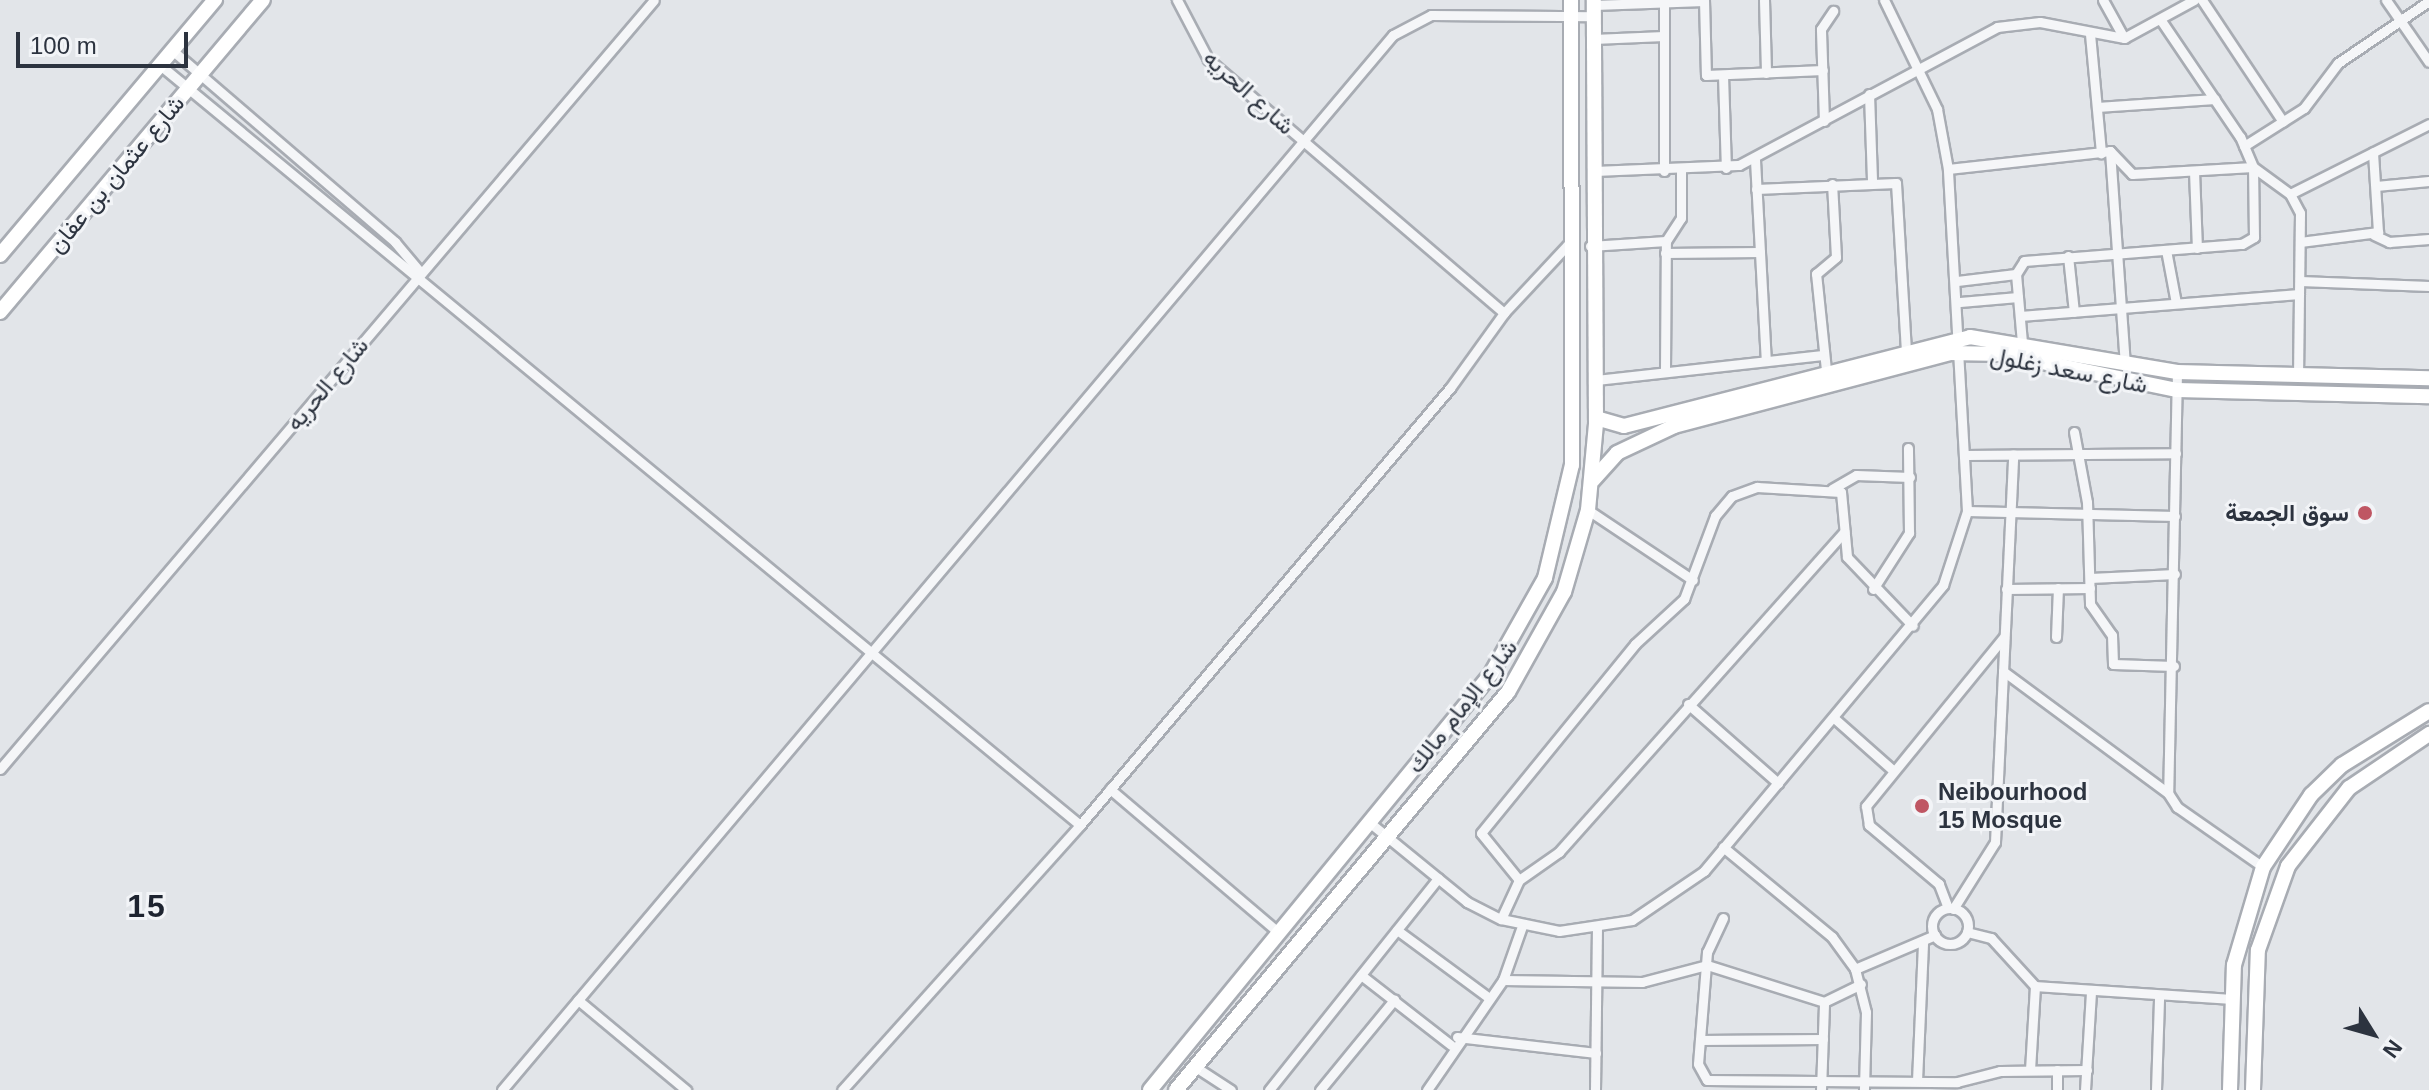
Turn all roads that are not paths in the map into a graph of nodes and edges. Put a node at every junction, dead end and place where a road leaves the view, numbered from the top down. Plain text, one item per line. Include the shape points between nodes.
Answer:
1 (215, 0) edge
2 (263, 0) edge
3 (654, 0) edge
4 (1177, 0) edge
5 (1704, 0) edge
6 (1764, 0) edge
7 (1884, 0) edge
8 (2103, 0) edge
9 (2194, 0) edge
10 (2202, 0) edge
11 (2386, 0) edge
12 (1664, 1) edge
13 (2429, 1) edge
14 (1593, 7) edge
15 (1570, 8) edge
16 (1833, 11) dead end
17 (2400, 20) junction
18 (2162, 22) junction
19 (2090, 34) junction
20 (1664, 36) junction
21 (2124, 38) junction
22 (1593, 39) junction
23 (172, 50) junction
24 (2429, 62) edge
25 (160, 65) junction
26 (1915, 66) junction
27 (1823, 70) junction
28 (1766, 73) junction
29 (200, 74) junction
30 (1723, 75) junction
31 (188, 88) junction
32 (1869, 94) junction
33 (2215, 99) junction
34 (2097, 107) junction
35 (1824, 121) junction
36 (2283, 122) junction
37 (2429, 124) edge
38 (1593, 132) junction
39 (1571, 133) junction
40 (1303, 140) junction
41 (2244, 146) junction
42 (2105, 152) junction
43 (2373, 152) junction
44 (1755, 160) junction
45 (2253, 167) junction
46 (1726, 168) junction
47 (1948, 169) junction
48 (1593, 171) junction
49 (1664, 171) junction
50 (1681, 171) junction
51 (2194, 171) junction
52 (1872, 181) junction
53 (2429, 181) edge
54 (1832, 184) junction
55 (2376, 186) junction
56 (1756, 189) junction
57 (1593, 193) junction
58 (1572, 194) junction
59 (2290, 194) junction
60 (2374, 235) junction
61 (2429, 239) edge
62 (1572, 240) junction
63 (1666, 241) junction
64 (2300, 242) junction
65 (1590, 246) junction
66 (2197, 248) junction
67 (2166, 250) junction
68 (1760, 252) junction
69 (2117, 252) junction
70 (1665, 253) junction
71 (0, 255) edge
72 (2068, 256) junction
73 (421, 273) junction
74 (2016, 274) junction
75 (1957, 281) junction
76 (2300, 281) junction
77 (2429, 286) edge
78 (2299, 294) junction
79 (2018, 297) junction
80 (1960, 302) junction
81 (2176, 303) junction
82 (2123, 308) junction
83 (0, 312) edge
84 (2074, 312) junction
85 (1504, 313) junction
86 (2020, 316) junction
87 (2022, 343) junction
88 (1963, 345) junction
89 (1906, 349) junction
90 (1766, 361) junction
91 (1824, 362) junction
92 (2125, 365) junction
93 (1665, 370) junction
94 (2177, 372) junction
95 (2298, 375) junction
96 (2429, 378) edge
97 (1596, 380) junction
98 (2177, 390) junction
99 (2429, 396) edge
100 (1596, 418) junction
101 (2074, 432) dead end
102 (1908, 448) dead end
103 (2176, 453) junction
104 (2013, 454) junction
105 (2074, 454) junction
106 (1966, 455) junction
107 (1910, 477) junction
108 (1592, 481) junction
109 (1832, 489) junction
110 (1588, 510) junction
111 (1967, 511) junction
112 (2012, 513) junction
113 (2088, 514) junction
114 (2175, 516) junction
115 (1844, 532) junction
116 (2175, 574) junction
117 (1693, 580) junction
118 (2090, 583) junction
119 (2058, 588) junction
120 (1873, 589) junction
121 (2006, 589) junction
122 (1913, 626) junction
123 (2004, 637) junction
124 (2056, 637) dead end
125 (869, 652) junction
126 (2174, 666) junction
127 (2003, 671) junction
128 (1688, 704) junction
129 (2429, 711) edge
130 (1834, 718) junction
131 (2429, 734) edge
132 (0, 769) edge
133 (1894, 771) junction
134 (1778, 783) junction
135 (1110, 789) junction
136 (2168, 793) junction
137 (1369, 822) junction
138 (1080, 825) junction
139 (1388, 836) junction
140 (1723, 847) junction
141 (2263, 867) junction
142 (1438, 878) junction
143 (1519, 880) junction
144 (1951, 908) junction
145 (1723, 918) dead end
146 (1501, 919) junction
147 (1522, 926) junction
148 (1597, 929) junction
149 (1397, 930) junction
150 (1277, 931) junction
151 (1967, 932) junction
152 (1935, 935) junction
153 (1923, 942) junction
154 (1707, 965) junction
155 (1855, 969) junction
156 (1361, 975) junction
157 (1503, 980) junction
158 (1597, 981) junction
159 (1861, 984) junction
160 (2035, 986) junction
161 (2091, 991) junction
162 (1488, 997) junction
163 (2159, 998) junction
164 (2232, 999) junction
165 (578, 1000) junction
166 (1394, 1000) junction
167 (1824, 1002) junction
168 (1823, 1039) junction
169 (1700, 1040) junction
170 (1454, 1041) junction
171 (1596, 1053) junction
172 (1194, 1066) junction
173 (2030, 1070) junction
174 (2057, 1070) junction
175 (2087, 1070) junction
176 (1917, 1081) junction
177 (1821, 1086) edge
178 (1864, 1086) edge
179 (502, 1090) edge
180 (686, 1090) edge
181 (842, 1090) edge
182 (1150, 1090) edge
183 (1176, 1090) edge
184 (1231, 1090) edge
185 (1269, 1090) edge
186 (1320, 1090) edge
187 (1427, 1090) edge
188 (1595, 1090) edge
189 (2057, 1090) edge
190 (2085, 1090) edge
191 (2156, 1090) edge
192 (2230, 1090) edge
193 (2253, 1090) edge

1 - 23 street, شارع عثمان بن عفان
2 - 29 street, شارع عثمان بن عفان
3 - 73 street, شارع الحريه
4 - 40 street, شارع الحريه via 1208,59
5 - 12 street
5 - 30 street via 1703,72
6 - 28 street
7 - 26 street
8 - 21 street
9 - 18 street
10 - 36 street
11 - 17 street
12 - 14 street
12 - 20 street
13 - 17 street
14 - 15 street
14 - 22 street, شارع الإمام مالك
15 - 39 street, شارع الإمام مالك
15 - 40 street via 1455,13 1412,22
16 - 27 street via 1821,29
17 - 24 street
17 - 36 street via 2338,63 2314,99
18 - 21 street
18 - 33 street
19 - 21 street
19 - 26 street via 2040,22 2007,24
19 - 34 street
20 - 22 street
20 - 49 street
22 - 38 street, شارع الإمام مالك
23 - 25 street, شارع عثمان بن عفان
23 - 29 street
25 - 31 street
25 - 71 street, شارع عثمان بن عفان
26 - 32 street
26 - 47 street via 1937,109
27 - 28 street
27 - 35 street
28 - 30 street
29 - 31 street, شارع عثمان بن عفان
29 - 73 street via 395,242
30 - 46 street
31 - 73 street via 385,253
31 - 83 street, شارع عثمان بن عفان
32 - 35 street
32 - 52 street
33 - 34 street
33 - 41 street
34 - 42 street
35 - 44 street
36 - 41 street
37 - 43 street
38 - 39 street via 1580,140
38 - 48 street, شارع الإمام مالك
39 - 58 street, شارع الإمام مالك
40 - 85 street, شارع الحريه
40 - 125 street
41 - 45 street
42 - 47 street
42 - 51 street via 2132,174
42 - 69 street
43 - 55 street
43 - 59 street
44 - 46 street
44 - 56 street
45 - 51 street
45 - 59 street
45 - 66 street via 2254,237
46 - 50 street
47 - 75 street
48 - 49 street
48 - 57 street, شارع الإمام مالك
49 - 50 street
50 - 63 street via 1681,218
51 - 66 street
52 - 54 street
52 - 89 street via 1898,187
53 - 55 street
54 - 56 street
54 - 91 street via 1836,257 1816,274
55 - 60 street
56 - 68 street
57 - 58 street via 1585,185
57 - 65 street, شارع الإمام مالك
58 - 62 street, شارع الإمام مالك
59 - 64 street via 2300,213
60 - 61 street via 2389,242
60 - 64 street
62 - 85 street
62 - 137 street, شارع الإمام مالك via 1572,465 1555,552 1507,652
63 - 65 street
63 - 70 street
64 - 76 street
65 - 97 street, شارع الإمام مالك
66 - 67 street
67 - 69 street
67 - 81 street
68 - 70 street
68 - 90 street
69 - 72 street
69 - 82 street
70 - 93 street
72 - 74 street via 2024,261
72 - 84 street
73 - 125 street
73 - 132 street, شارع الحريه
74 - 75 street
74 - 79 street
75 - 80 street
76 - 77 street
76 - 78 street
78 - 81 street
78 - 95 street
79 - 80 street
79 - 86 street
80 - 88 street
81 - 82 street
82 - 84 street
82 - 92 street
84 - 86 street
85 - 135 street via 1450,388
86 - 87 street
87 - 88 street, شارع سعد زغلول
87 - 92 street, شارع سعد زغلول
88 - 89 street, شارع سعد زغلول
88 - 98 street, شارع سعد زغلول
88 - 106 street
88 - 108 street, شارع سعد زغلول via 1674,426 1617,453
89 - 91 street, شارع سعد زغلول
90 - 91 street
90 - 93 street
91 - 100 street, شارع سعد زغلول via 1624,426
92 - 94 street, شارع سعد زغلول
93 - 97 street
94 - 95 street, شارع سعد زغلول
94 - 98 street
95 - 96 street, شارع سعد زغلول
97 - 100 street, شارع الإمام مالك
98 - 99 street, شارع سعد زغلول
98 - 103 street
100 - 108 street, شارع الإمام مالك
101 - 105 street
102 - 107 street
103 - 105 street
103 - 114 street
104 - 105 street
104 - 106 street
104 - 112 street
105 - 113 street
106 - 111 street
107 - 109 street via 1856,475
107 - 120 street via 1907,540
108 - 110 street, شارع الإمام مالك
109 - 115 street via 1846,500
109 - 117 street via 1757,487 1732,496 1715,516
110 - 117 street
110 - 139 street, شارع الإمام مالك via 1564,592 1534,655
111 - 112 street
111 - 122 street via 1954,563
112 - 113 street
112 - 121 street
113 - 114 street
113 - 118 street
114 - 116 street
115 - 120 street via 1847,557
115 - 128 street
116 - 118 street
116 - 126 street
117 - 143 street via 1678,608 1635,644 1481,833
118 - 119 street
118 - 126 street via 2092,612 2112,635 2115,667
119 - 121 street
119 - 124 street
120 - 122 street
121 - 123 street
122 - 130 street
123 - 127 street
123 - 133 street
125 - 138 street
125 - 165 street
126 - 136 street
127 - 136 street
127 - 144 street via 1995,842
128 - 134 street
128 - 143 street via 1559,852
129 - 141 street via 2342,765 2293,818
130 - 133 street
130 - 134 street
131 - 193 street via 2349,788 2288,866 2258,950
133 - 144 street via 1868,802 1867,821 1939,884
134 - 140 street
135 - 138 street
135 - 150 street
136 - 141 street via 2177,807
137 - 139 street
137 - 150 street, شارع الإمام مالك
138 - 181 street
139 - 142 street
139 - 172 street, شارع الإمام مالك
140 - 148 street via 1669,901
140 - 155 street via 1832,937
141 - 164 street via 2240,931
142 - 146 street
142 - 149 street
143 - 146 street
144 - 151 street via 1965,917
144 - 152 street via 1936,916
145 - 154 street
146 - 147 street
147 - 148 street
147 - 157 street
148 - 158 street
149 - 156 street
149 - 162 street
150 - 182 street, شارع الإمام مالك
151 - 152 street via 1952,944
151 - 160 street via 1991,938
152 - 153 street
153 - 155 street
153 - 176 street
154 - 158 street via 1678,967 1642,982
154 - 167 street
154 - 169 street
155 - 159 street
156 - 166 street
156 - 185 street
157 - 158 street
157 - 162 street
158 - 171 street
159 - 167 street
159 - 178 street
160 - 161 street
160 - 173 street
161 - 163 street
161 - 175 street
162 - 170 street
163 - 164 street
163 - 191 street
164 - 192 street
165 - 179 street
165 - 180 street
166 - 170 street
166 - 186 street
167 - 168 street
168 - 169 street
168 - 177 street
169 - 177 street via 1698,1071 1707,1080
170 - 171 street
170 - 187 street
171 - 188 street
172 - 183 street, شارع الإمام مالك
172 - 184 street
173 - 174 street
173 - 176 street
174 - 175 street
174 - 189 street
175 - 190 street
176 - 178 street
177 - 178 street

